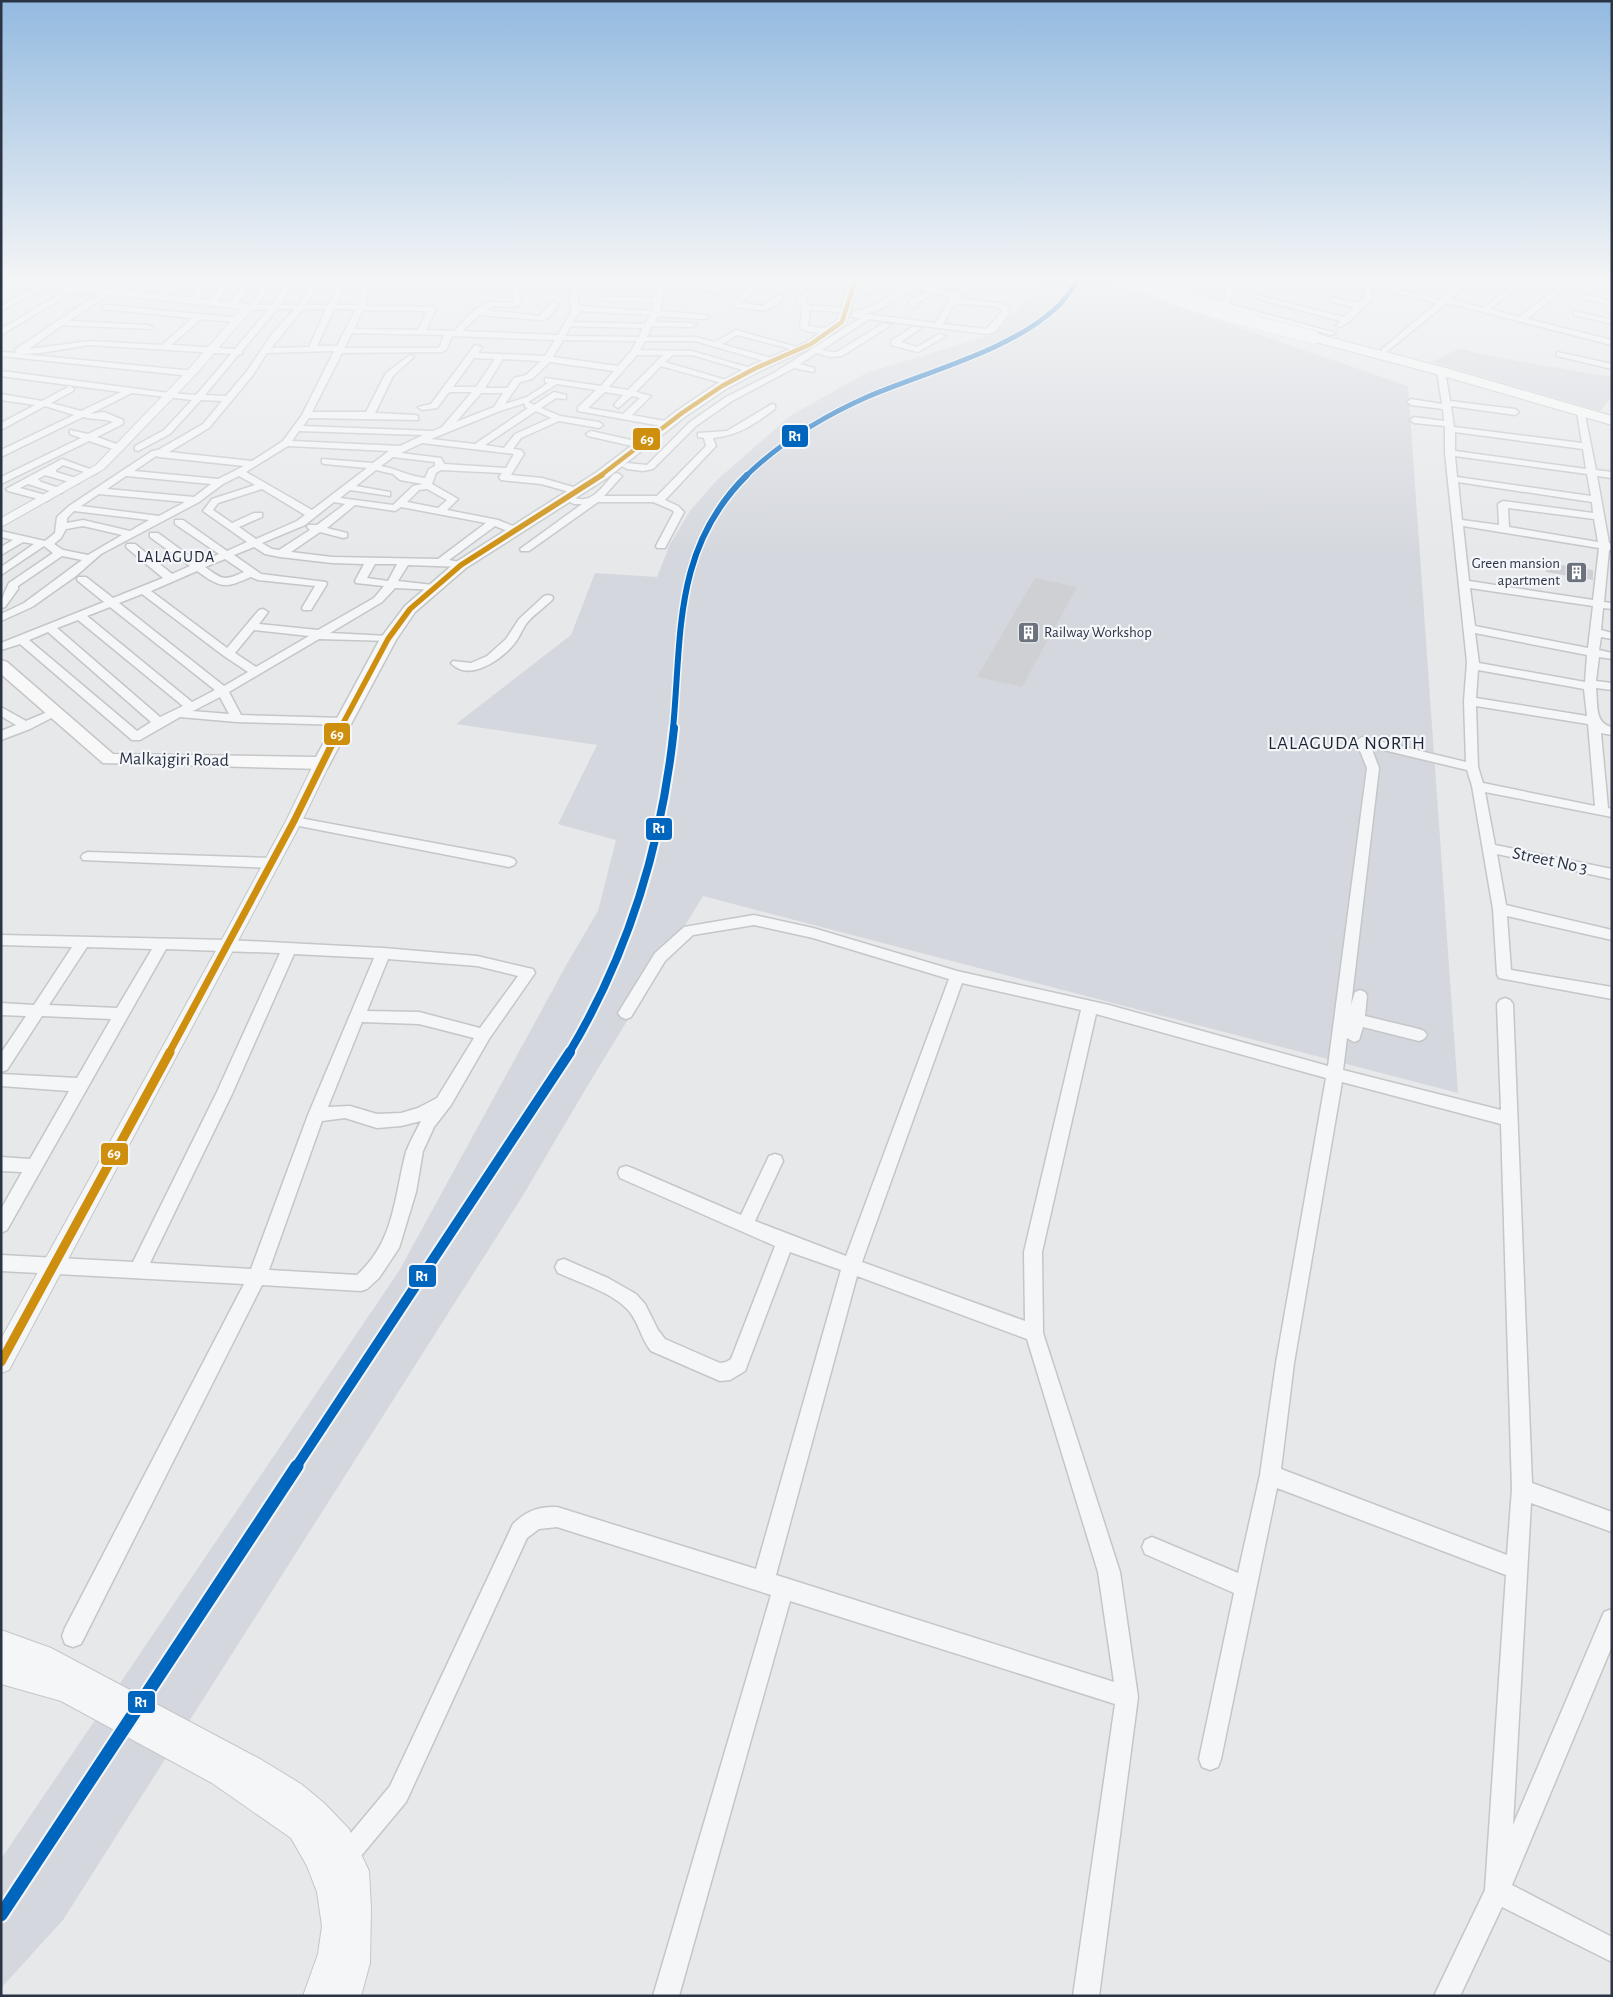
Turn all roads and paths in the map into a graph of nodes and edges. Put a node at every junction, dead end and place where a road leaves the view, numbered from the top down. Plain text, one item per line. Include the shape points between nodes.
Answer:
1 (84, 371) edge
2 (171, 371) edge
3 (221, 371) edge
4 (251, 371) edge
5 (330, 371) edge
6 (393, 371) edge
7 (461, 371) edge
8 (491, 371) edge
9 (535, 371) edge
10 (619, 371) edge
11 (650, 371) edge
12 (686, 371) edge
13 (783, 371) edge
14 (1441, 371) joint
15 (1451, 371) edge
16 (758, 372) joint
17 (1, 373) edge
18 (191, 373) joint
19 (775, 376) junction
20 (529, 377) junction
21 (556, 381) junction
22 (726, 384) junction
23 (67, 385) junction
24 (1500, 386) junction
25 (448, 389) junction
26 (603, 389) junction
27 (132, 390) junction
28 (478, 390) junction
29 (509, 391) junction
30 (630, 393) junction
31 (169, 396) junction
32 (1, 397) edge
33 (199, 397) junction
34 (563, 397) dead end
35 (228, 399) junction
36 (522, 402) junction
37 (1411, 402) dead end
38 (46, 404) junction
39 (618, 405) dead end
40 (1446, 405) junction
41 (772, 407) dead end
42 (498, 409) junction
43 (535, 409) junction
44 (1515, 412) dead end
45 (1581, 412) junction
46 (83, 414) junction
47 (306, 415) junction
48 (368, 415) junction
49 (1611, 416) edge
50 (625, 417) junction
51 (415, 418) junction
52 (558, 418) junction
53 (1, 419) edge
54 (1414, 420) dead end
55 (13, 421) junction
56 (600, 425) dead end
57 (665, 426) junction
58 (1, 427) edge
59 (1449, 427) junction
60 (297, 428) junction
61 (445, 429) junction
62 (73, 432) dead end
63 (405, 433) junction
64 (435, 433) junction
65 (684, 433) junction
66 (592, 434) dead end
67 (88, 437) junction
68 (708, 437) junction
69 (419, 440) junction
70 (286, 443) junction
71 (641, 445) junction
72 (122, 446) junction
73 (1588, 447) junction
74 (138, 448) junction
75 (475, 448) junction
76 (402, 449) junction
77 (506, 451) junction
78 (1450, 452) junction
79 (157, 453) junction
80 (1, 454) edge
81 (54, 454) junction
82 (391, 454) junction
83 (479, 458) dead end
84 (325, 461) dead end
85 (254, 464) junction
86 (627, 466) dead end
87 (373, 467) junction
88 (439, 467) junction
89 (96, 469) junction
90 (472, 469) junction
91 (240, 472) junction
92 (1592, 472) junction
93 (123, 473) junction
94 (1612, 475) edge
95 (504, 476) junction
96 (617, 476) dead end
97 (1, 480) edge
98 (78, 480) junction
99 (1454, 480) junction
100 (220, 482) junction
101 (428, 484) junction
102 (262, 486) junction
103 (347, 487) junction
104 (61, 490) junction
105 (96, 491) junction
106 (387, 494) dead end
107 (46, 498) junction
108 (330, 499) junction
109 (596, 499) junction
110 (196, 500) junction
111 (657, 500) junction
112 (1596, 500) junction
113 (575, 501) junction
114 (352, 503) junction
115 (400, 504) junction
116 (72, 508) junction
117 (440, 511) junction
118 (310, 514) junction
119 (258, 515) dead end
120 (1600, 517) junction
121 (162, 519) junction
122 (179, 522) dead end
123 (494, 522) junction
124 (1459, 522) junction
125 (1, 523) edge
126 (301, 523) junction
127 (231, 526) junction
128 (317, 530) junction
129 (514, 530) junction
130 (1504, 530) junction
131 (60, 532) junction
132 (1, 534) edge
133 (130, 534) junction
134 (154, 535) dead end
135 (343, 536) dead end
136 (21, 539) junction
137 (254, 542) junction
138 (44, 543) junction
139 (131, 546) dead end
140 (661, 546) dead end
141 (1608, 547) edge
142 (525, 549) dead end
143 (1, 552) edge
144 (64, 554) junction
145 (226, 554) junction
146 (280, 554) junction
147 (90, 558) junction
148 (371, 561) junction
149 (404, 562) junction
150 (440, 562) junction
151 (461, 565) junction
152 (199, 566) junction
153 (1, 572) edge
154 (252, 573) junction
155 (1607, 574) edge
156 (82, 578) dead end
157 (170, 578) junction
158 (1, 584) edge
159 (1466, 584) junction
160 (14, 585) junction
161 (391, 585) junction
162 (433, 588) junction
163 (143, 590) junction
164 (548, 598) dead end
165 (113, 602) junction
166 (1597, 603) junction
167 (1, 604) edge
168 (1612, 606) edge
169 (307, 608) dead end
170 (263, 612) dead end
171 (80, 616) junction
172 (1, 618) edge
173 (250, 626) junction
174 (50, 628) junction
175 (1468, 628) junction
176 (1594, 632) junction
177 (320, 635) junction
178 (1612, 636) edge
179 (21, 639) junction
180 (388, 639) junction
181 (1, 647) edge
182 (1592, 652) junction
183 (228, 654) junction
184 (1612, 656) edge
185 (457, 663) dead end
186 (1472, 664) junction
187 (1, 665) edge
188 (256, 672) junction
189 (1590, 685) junction
190 (1612, 687) edge
191 (223, 691) junction
192 (1470, 701) junction
193 (191, 707) junction
194 (1, 711) edge
195 (57, 712) junction
196 (178, 713) junction
197 (237, 718) junction
198 (1593, 721) junction
199 (158, 722) junction
200 (343, 722) junction
201 (26, 726) junction
202 (1612, 731) edge
203 (1, 736) edge
204 (1597, 761) junction
205 (322, 764) junction
206 (1612, 764) edge
207 (1472, 767) junction
208 (1478, 786) junction
209 (1607, 812) edge
210 (294, 821) junction
211 (1488, 848) junction
212 (88, 857) dead end
213 (509, 862) dead end
214 (272, 863) junction
215 (1612, 874) edge
216 (1500, 909) junction
217 (1612, 935) edge
218 (1, 940) edge
219 (82, 942) junction
220 (162, 943) junction
221 (228, 945) junction
222 (289, 948) junction
223 (384, 953) junction
224 (957, 976) junction
225 (1612, 993) edge
226 (1360, 996) dead end
227 (1505, 1004) dead end
228 (1090, 1006) junction
229 (1, 1010) edge
230 (38, 1010) junction
231 (626, 1013) dead end
232 (122, 1014) junction
233 (356, 1016) junction
234 (1350, 1017) junction
235 (1419, 1035) dead end
236 (484, 1036) junction
237 (1354, 1036) dead end
238 (1, 1066) edge
239 (1336, 1074) junction
240 (1, 1080) edge
241 (81, 1085) junction
242 (445, 1100) junction
243 (316, 1115) junction
244 (1508, 1120) junction
245 (775, 1161) dead end
246 (1, 1164) edge
247 (34, 1166) junction
248 (626, 1173) dead end
249 (745, 1224) junction
250 (1, 1225) edge
251 (786, 1242) junction
252 (1, 1263) edge
253 (52, 1267) junction
254 (564, 1267) dead end
255 (851, 1267) junction
256 (138, 1270) junction
257 (257, 1277) junction
258 (1034, 1333) junction
259 (1, 1362) edge
260 (1270, 1475) junction
261 (1522, 1489) junction
262 (1612, 1522) edge
263 (1152, 1547) dead end
264 (1517, 1569) junction
265 (773, 1586) junction
266 (1246, 1587) junction
267 (1612, 1620) edge
268 (74, 1636) dead end
269 (1, 1644) edge
270 (1, 1670) edge
271 (71, 1683) junction
272 (1127, 1697) junction
273 (1210, 1759) dead end
274 (334, 1863) junction
275 (1497, 1892) junction
276 (1612, 1950) edge
277 (319, 1996) edge
278 (345, 1996) edge
279 (666, 1996) edge
280 (1086, 1996) edge
281 (1447, 1996) edge

1 - 23 street
2 - 18 street
3 - 33 street
4 - 35 street
5 - 47 street
6 - 48 street
7 - 25 street
8 - 28 street
9 - 20 street
10 - 26 street
11 - 30 street
12 - 22 street
13 - 19 street
14 - 24 main road
14 - 40 street
15 - 24 main road
16 - 19 street
16 - 22 main road
17 - 23 street
18 - 31 street
19 - 65 street via 729,398
20 - 21 street
20 - 29 street via 517,380
21 - 26 street
21 - 36 street
22 - 57 main road
23 - 27 street
23 - 38 street
24 - 45 main road
24 - 49 main road
25 - 28 street
25 - 51 street via 433,407 423,406
26 - 30 street
26 - 50 street via 581,409
27 - 31 street
27 - 46 street
28 - 29 street
28 - 61 street
29 - 42 street
30 - 39 street
30 - 50 street via 647,397
31 - 33 street
31 - 72 street
32 - 38 street
33 - 35 street
33 - 74 street via 167,432
34 - 43 street via 554,395
35 - 79 street via 206,426
36 - 42 street
36 - 43 street
37 - 40 street
38 - 46 street
38 - 55 street
40 - 44 street
40 - 59 street
41 - 68 street via 738,431
42 - 61 street
43 - 52 street
43 - 75 street
45 - 49 main road
45 - 73 street
46 - 67 street via 92,417 104,415 120,422
46 - 80 street
47 - 48 street
47 - 60 street
48 - 51 street
50 - 57 street
51 - 63 street
52 - 56 street
52 - 77 street via 518,436
53 - 55 street
54 - 59 street
55 - 58 street
57 - 65 street
57 - 71 main road
59 - 73 street
59 - 78 street
60 - 63 street
60 - 70 street
61 - 64 street
62 - 67 street
63 - 64 street
64 - 69 street
65 - 68 street
65 - 86 street via 650,467
66 - 71 street
67 - 72 street
67 - 81 street
68 - 111 street via 711,446 663,498
69 - 75 street
69 - 76 street
70 - 76 street
70 - 85 street
71 - 113 main road via 614,464
72 - 74 street
72 - 89 street
73 - 92 street
74 - 79 street
75 - 77 street
76 - 82 street
77 - 95 street via 519,454
78 - 92 street
78 - 99 street
79 - 85 street
79 - 93 street
81 - 89 street
81 - 97 street
82 - 87 street
82 - 88 street via 438,460
83 - 90 street
84 - 87 street
85 - 91 street
87 - 101 street
87 - 103 street
88 - 90 street
88 - 101 street via 432,471
89 - 98 street
89 - 98 street via 62,462 48,470
90 - 95 street
91 - 100 street
91 - 102 street
92 - 94 street
92 - 112 street
93 - 100 street
93 - 105 street
95 - 113 street via 542,480
96 - 109 street
98 - 104 street
98 - 104 street via 46,472 30,479
99 - 112 street
99 - 124 street
100 - 110 street
101 - 115 street via 416,488
101 - 117 street via 453,499
102 - 118 street
102 - 127 street via 212,504 208,511
103 - 106 street
103 - 108 street
104 - 107 street
104 - 107 street via 27,481 11,489
105 - 110 street
105 - 116 street
107 - 125 street
108 - 114 street
108 - 118 street
109 - 111 street
109 - 113 street
110 - 121 street
111 - 140 street via 679,512
112 - 120 street
113 - 129 main road
113 - 142 street
114 - 115 street via 394,508
114 - 128 street
115 - 117 street via 424,508 418,516 431,518
116 - 121 street
116 - 131 street via 62,517
117 - 123 street
118 - 126 street
119 - 127 street
120 - 130 street via 1503,504
120 - 141 street
121 - 133 street
122 - 145 street
123 - 129 street
123 - 150 street
124 - 130 street
124 - 159 street
126 - 128 street
126 - 137 street
127 - 137 street
128 - 135 street
128 - 146 street
129 - 151 main road
130 - 141 street
131 - 133 street via 83,523
131 - 138 street
131 - 144 street via 72,547
132 - 136 street
133 - 147 street
134 - 152 street
136 - 138 street
136 - 143 street
137 - 145 street
137 - 146 street via 269,552
138 - 144 street
138 - 153 street
139 - 157 street
141 - 155 street
144 - 147 street
144 - 160 street
145 - 152 street
145 - 154 street
146 - 148 street
147 - 172 street via 28,605
148 - 149 street
148 - 161 street via 360,581
149 - 150 street
149 - 161 street
150 - 151 street
151 - 162 main road
152 - 154 street via 222,583
152 - 157 street
154 - 169 street via 258,577 322,584
155 - 166 street
156 - 165 street
157 - 163 street
158 - 160 street
159 - 166 street
159 - 175 street
160 - 167 street
161 - 162 street
161 - 177 street via 378,600
162 - 180 main road via 410,608
163 - 165 street
163 - 183 street
164 - 185 street via 523,621 509,643 497,654 472,667
165 - 171 street
165 - 191 street
166 - 168 street
166 - 176 street
170 - 173 street
171 - 174 street
171 - 193 street
173 - 177 street
173 - 183 street
174 - 179 street
174 - 199 street
175 - 182 street
175 - 186 street
176 - 178 street
176 - 182 street
177 - 180 street
177 - 188 street
179 - 181 street
179 - 199 street via 136,737
180 - 200 main road
182 - 184 street
182 - 189 street
183 - 188 street
186 - 189 street
186 - 192 street
187 - 195 main road, Malkajgiri Road
188 - 191 street
189 - 190 street
189 - 198 street
191 - 193 street
191 - 197 street
192 - 198 street
192 - 207 street
193 - 196 street
194 - 201 street
195 - 201 street
195 - 205 main road, Malkajgiri Road via 109,759
196 - 197 street
196 - 199 street
197 - 200 street
198 - 202 street via 1600,729
198 - 204 street
200 - 205 main road
201 - 203 street
204 - 206 street
204 - 209 street
205 - 210 street
207 - 208 street
207 - 234 street via 1362,741 1373,768
208 - 209 street
208 - 211 street
210 - 213 street
210 - 214 street
211 - 215 street, Street No 3
211 - 216 street
212 - 214 street
214 - 221 street
216 - 217 street
216 - 225 street via 1504,974
218 - 219 street
219 - 220 street
219 - 230 street
220 - 221 street
220 - 232 street
221 - 222 street
221 - 253 street
222 - 223 street
222 - 256 street via 224,1094
223 - 233 street
223 - 236 street via 477,961 528,973
224 - 228 street
224 - 231 street via 813,933 754,920 739,921 689,931 660,958
224 - 255 street
226 - 234 street
227 - 244 street
228 - 239 street
228 - 258 street via 1033,1252
229 - 230 street
230 - 232 street
230 - 238 street
232 - 241 street
233 - 236 street via 419,1018
233 - 243 street
234 - 235 street
234 - 237 street
234 - 239 street
236 - 242 street
239 - 244 street
239 - 260 street via 1284,1363
240 - 241 street
241 - 247 street
242 - 243 street via 425,1114 402,1119 376,1122 355,1113
242 - 257 street via 428,1123 416,1151 390,1248 361,1283
243 - 257 street
244 - 261 street
245 - 249 street
246 - 247 street
247 - 250 street
248 - 249 street
249 - 251 street
251 - 254 street via 738,1365 730,1371 720,1372 658,1344 652,1340 638,1308 629,1299
251 - 255 street
252 - 253 street
253 - 256 street
253 - 259 street
255 - 258 street
255 - 265 street
256 - 257 street
257 - 268 street
258 - 272 street via 1109,1572
260 - 264 street
260 - 266 street
261 - 262 street
261 - 264 street
263 - 266 street
264 - 275 street
265 - 272 street
265 - 274 street via 557,1517 544,1516 530,1521 520,1531 398,1794 353,1848
265 - 279 street
266 - 273 street
267 - 275 street
269 - 271 street via 41,1658
270 - 271 street
271 - 274 street via 228,1767 300,1828
272 - 280 street
274 - 277 street via 332,1892 337,1926 334,1954
274 - 278 street via 354,1871 354,1963
275 - 276 street
275 - 281 street

